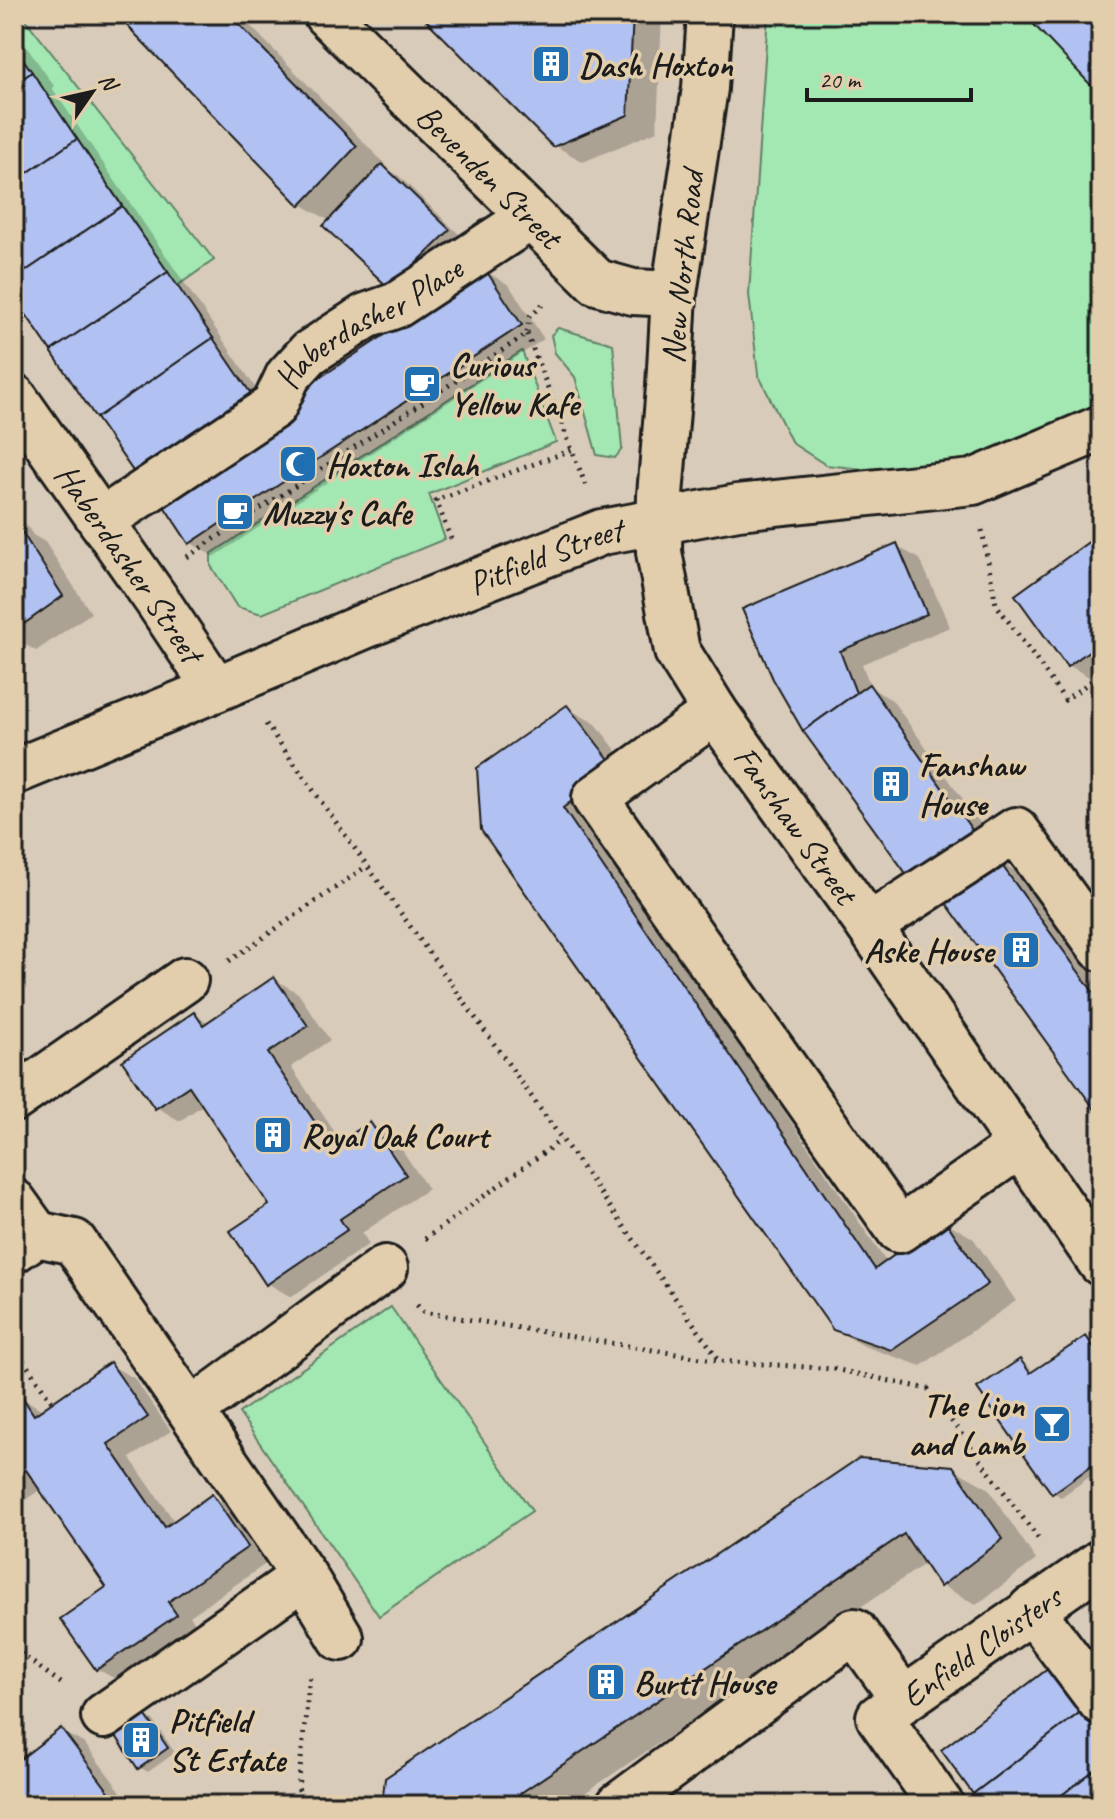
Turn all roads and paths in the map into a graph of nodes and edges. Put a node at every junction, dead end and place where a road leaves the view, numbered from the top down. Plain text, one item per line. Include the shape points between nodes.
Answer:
1 (326, 14) edge
2 (710, 14) edge
3 (531, 217) junction
4 (581, 267) junction
5 (674, 294) junction
6 (527, 334) junction
7 (14, 397) edge
8 (1101, 428) edge
9 (572, 450) junction
10 (973, 482) junction
11 (587, 488) dead end
12 (659, 520) junction
13 (101, 521) junction
14 (452, 541) dead end
15 (145, 584) junction
16 (1101, 674) edge
17 (216, 689) junction
18 (715, 712) junction
19 (263, 720) dead end
20 (14, 772) edge
21 (367, 866) junction
22 (869, 926) junction
23 (1101, 948) edge
24 (185, 980) joint
25 (14, 1099) edge
26 (561, 1140) junction
27 (1020, 1145) junction
28 (22, 1229) edge
29 (1101, 1263) edge
30 (385, 1268) junction
31 (14, 1347) edge
32 (720, 1361) junction
33 (52, 1402) dead end
34 (191, 1411) junction
35 (1086, 1572) edge
36 (304, 1576) junction
37 (1031, 1609) junction
38 (341, 1638) joint
39 (14, 1649) edge
40 (1101, 1702) edge
41 (104, 1716) joint
42 (898, 1718) junction
43 (306, 1805) edge
44 (619, 1805) edge
45 (941, 1805) edge

1 - 3 street, Bevenden Street
2 - 5 street, New North Road via 705,88
3 - 4 street, Bevenden Street
3 - 13 street, Haberdasher Place via 397,305 366,316 309,353 288,376 274,406
4 - 5 street, Bevenden Street via 597,282 633,292
4 - 6 path via 529,317
5 - 12 street, New North Road
6 - 9 path
6 - 15 path
7 - 13 street, Haberdasher Street
8 - 10 street, Pitfield Street
9 - 11 path
9 - 14 path via 436,500
10 - 12 street, Pitfield Street
10 - 16 path via 996,604 1065,700
12 - 17 street, Pitfield Street via 602,532
12 - 18 street, Fanshaw Street via 659,552 677,651
13 - 15 street, Haberdasher Street
15 - 17 street, Haberdasher Street
17 - 20 street, Pitfield Street
18 - 22 street, Fanshaw Street
18 - 27 street via 595,798 603,811 899,1230
19 - 21 path
21 - 24 path via 201,981
21 - 26 path
22 - 23 street via 1016,830
22 - 27 street, Fanshaw Street
24 - 25 street
26 - 30 path
26 - 32 path
27 - 29 street, Fanshaw Street
28 - 34 street via 74,1242
30 - 32 path via 423,1312
30 - 34 street
31 - 33 path
32 - 35 path via 834,1369 928,1389
34 - 36 street
35 - 37 street, Enfield Cloisters
36 - 38 street
36 - 41 street
37 - 40 street
37 - 42 street, Enfield Cloisters
38 - 43 path via 310,1673 298,1788
39 - 41 path
42 - 44 street via 854,1631
42 - 45 street

